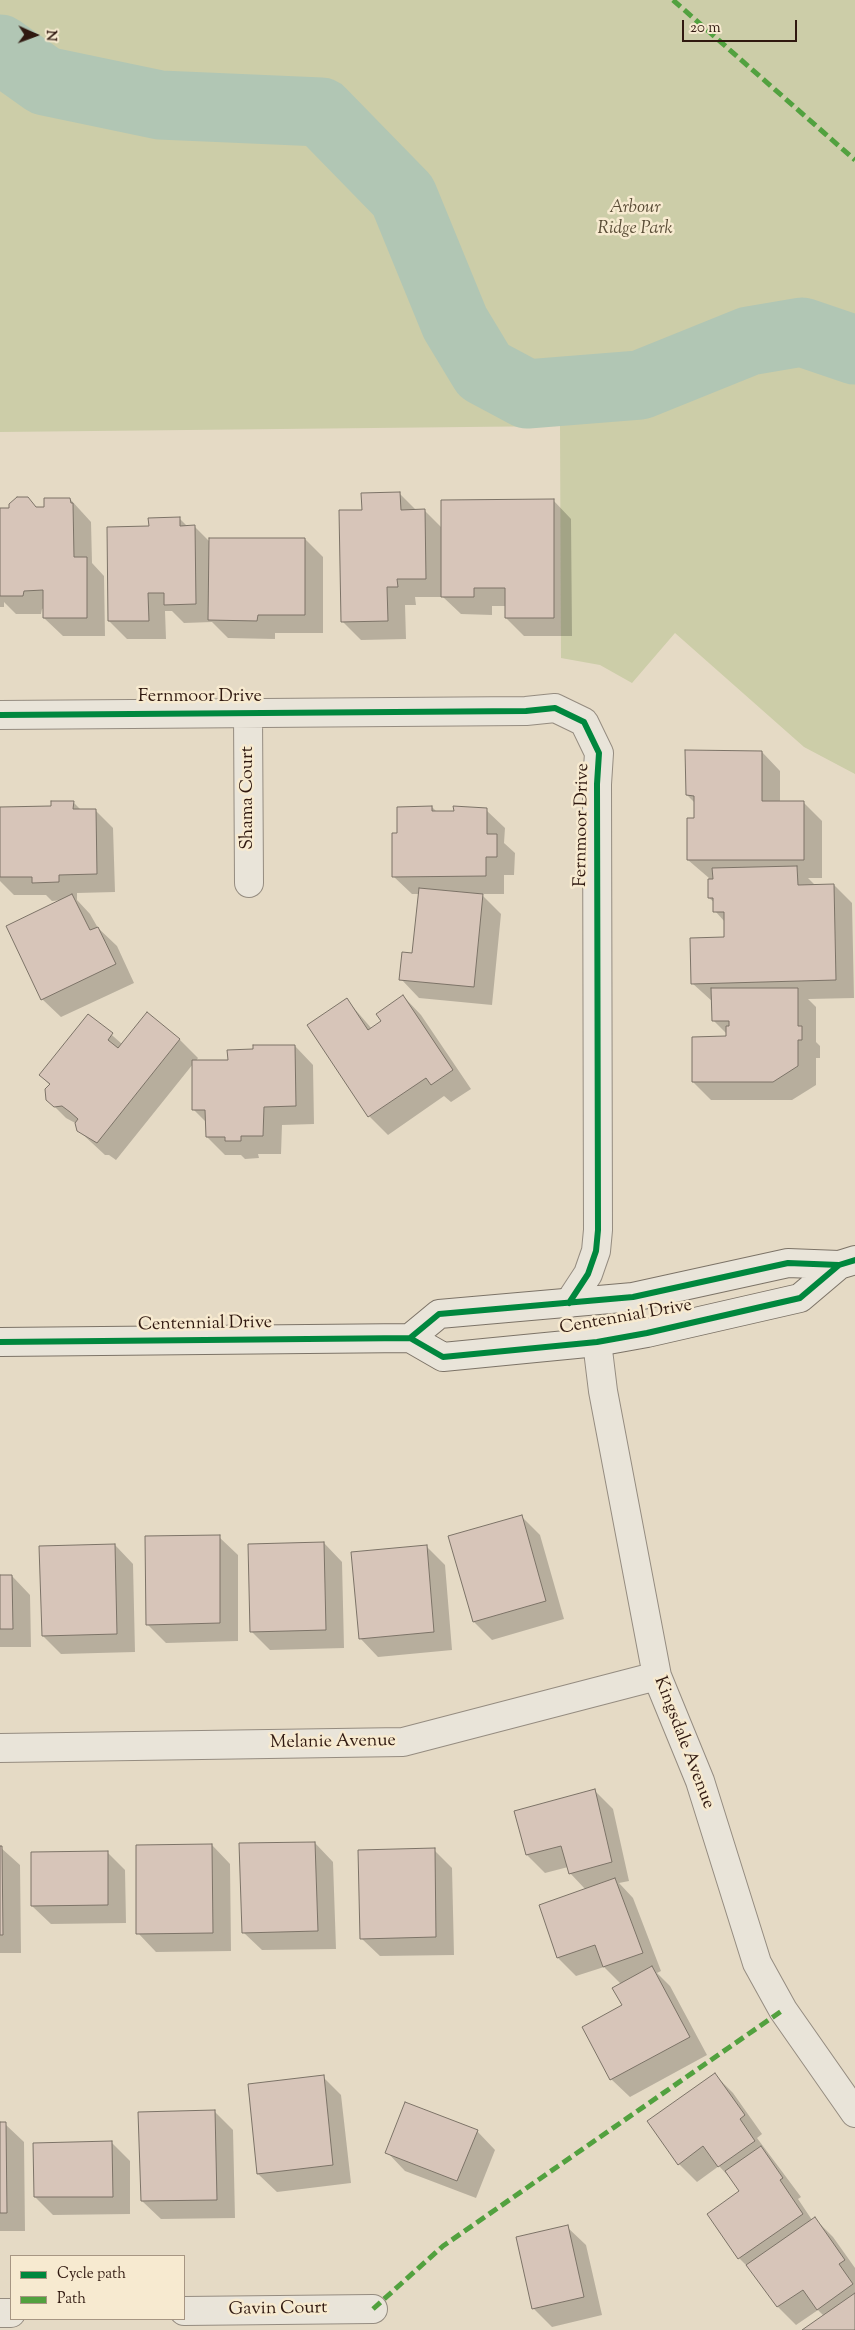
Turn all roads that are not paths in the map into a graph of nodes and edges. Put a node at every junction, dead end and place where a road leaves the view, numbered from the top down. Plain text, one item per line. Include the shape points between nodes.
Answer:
1 (248, 713) junction
2 (0, 715) edge
3 (249, 883) dead end
4 (847, 1262) edge
5 (569, 1303) junction
6 (410, 1338) junction
7 (0, 1342) edge
8 (597, 1342) junction
9 (657, 1676) junction
10 (0, 1748) edge
11 (855, 2113) edge
12 (373, 2309) dead end
13 (185, 2312) edge

1 - 2 street, Fernmoor Drive
1 - 3 street, Shama Court
1 - 5 street, Fernmoor Drive via 526,711 554,708 584,722 599,752 596,1251 588,1274
4 - 5 street, Centennial Drive via 788,1263 632,1297
4 - 8 street, Centennial Drive via 800,1298
5 - 6 street, Centennial Drive via 439,1314
6 - 7 street, Centennial Drive
6 - 8 street, Centennial Drive via 443,1357
8 - 9 street, Kingsdale Avenue via 603,1390
9 - 10 street, Melanie Avenue via 403,1742
9 - 11 street, Kingsdale Avenue via 700,1781 758,1963 783,2010
12 - 13 street, Gavin Court

